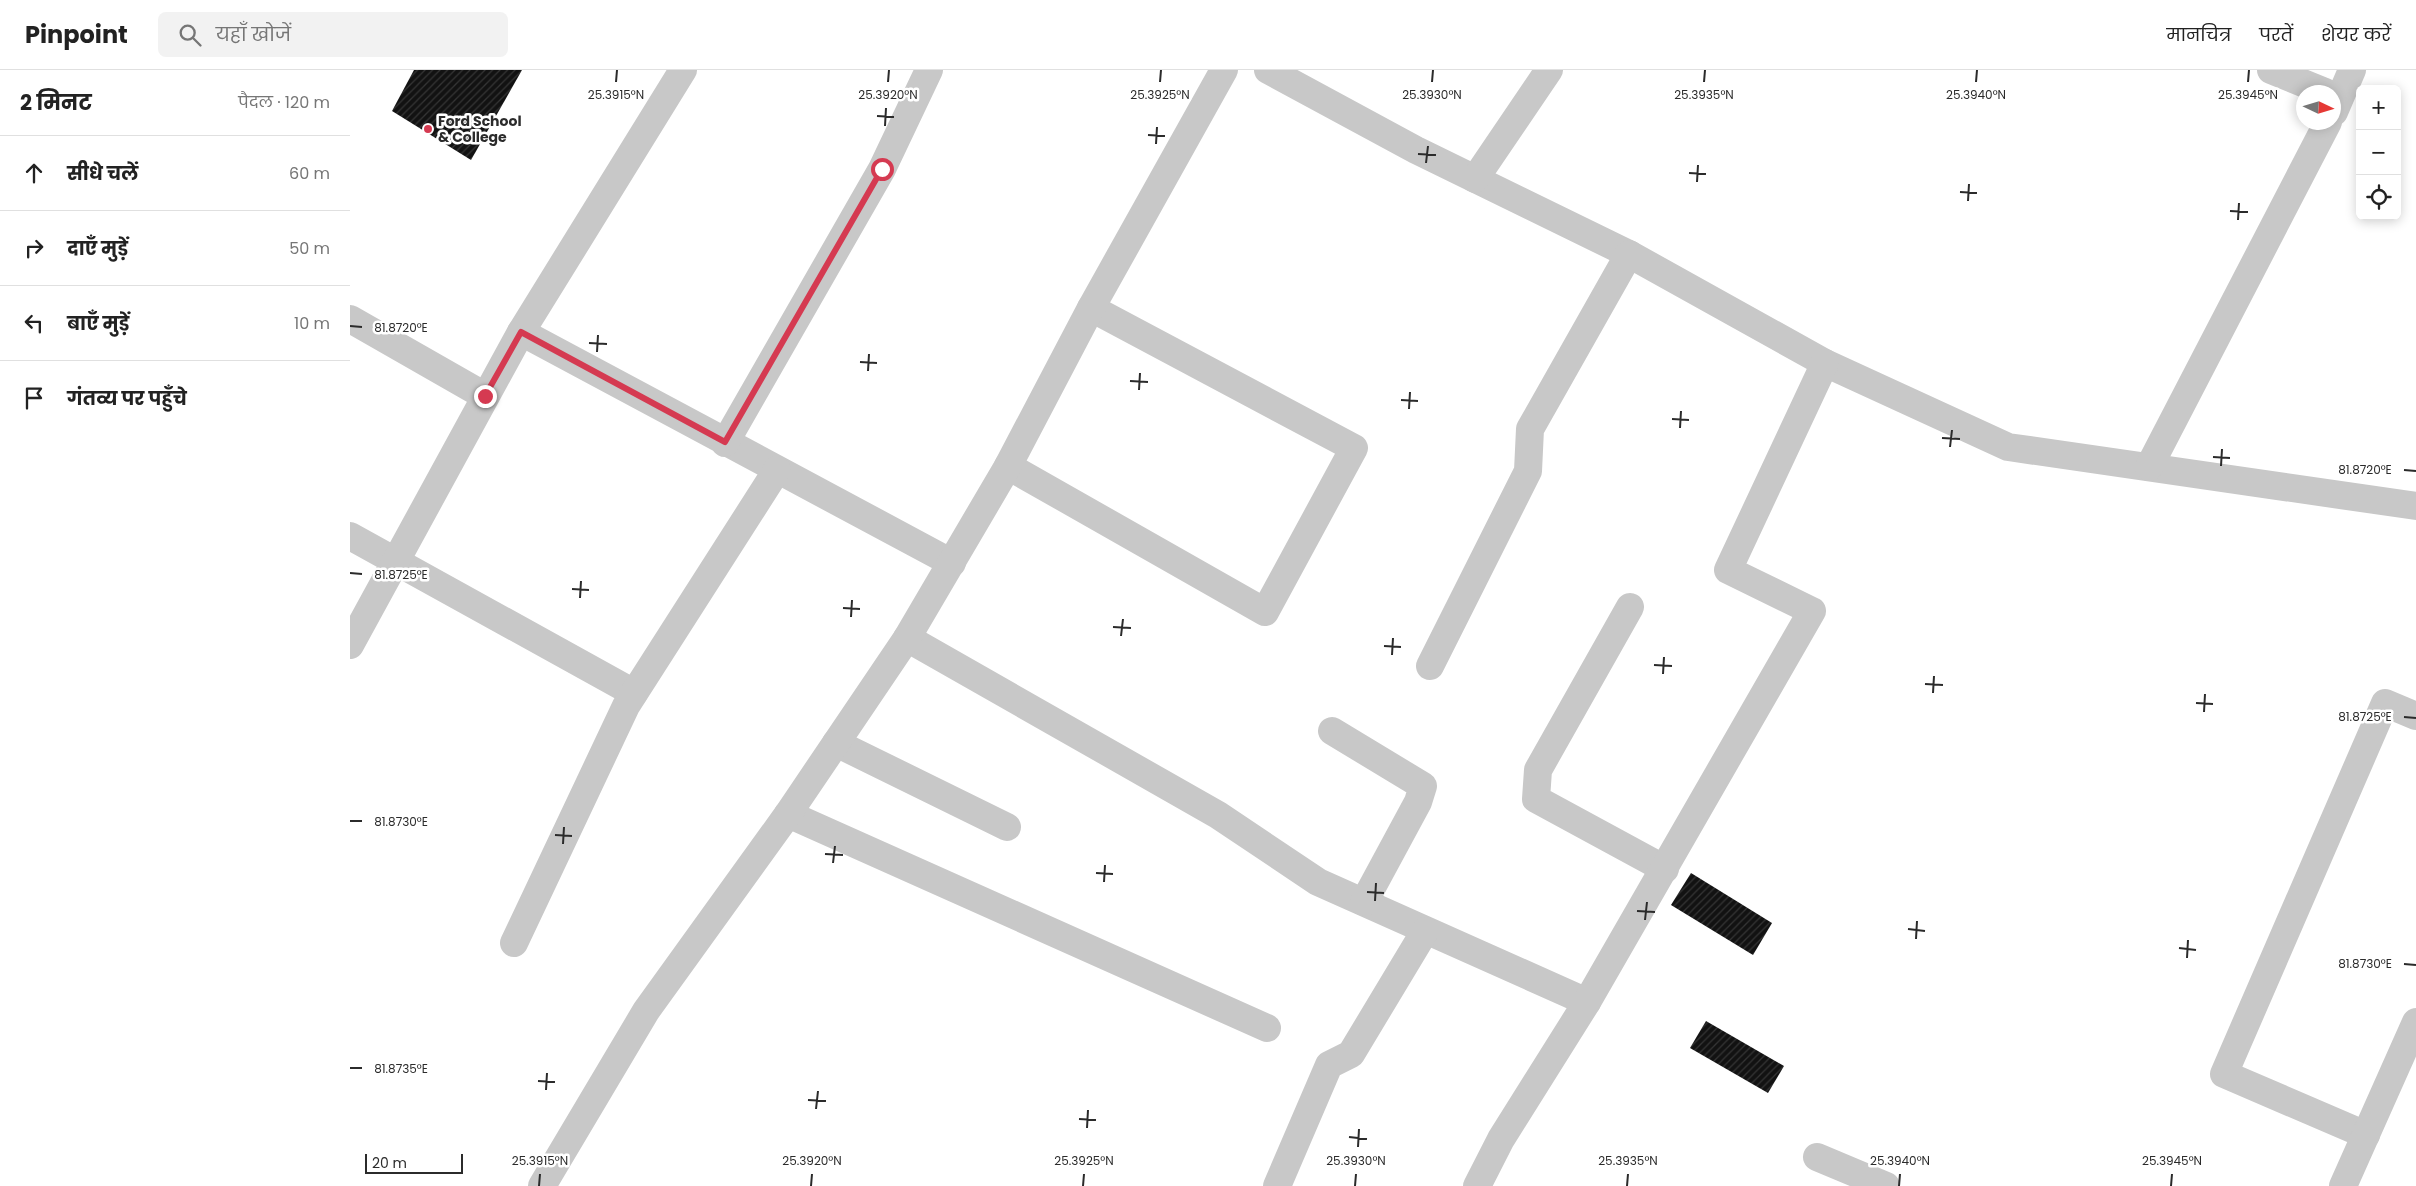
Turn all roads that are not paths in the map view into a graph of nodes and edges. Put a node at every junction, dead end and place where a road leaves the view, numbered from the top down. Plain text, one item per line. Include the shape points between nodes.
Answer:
1 (683, 70) edge
2 (930, 70) edge
3 (1224, 70) edge
4 (1268, 70) edge
5 (1549, 70) edge
6 (2271, 70) edge
7 (2352, 70) edge
8 (2298, 85) edge
9 (2341, 89) edge
10 (2319, 130) edge
11 (1475, 179) junction
12 (1630, 254) junction
13 (1091, 308) junction
14 (350, 319) edge
15 (521, 332) junction
16 (1825, 363) junction
17 (485, 396) junction
18 (725, 442) junction
19 (1008, 466) junction
20 (2149, 467) junction
21 (777, 470) junction
22 (2416, 506) edge
23 (350, 536) edge
24 (394, 561) junction
25 (952, 563) junction
26 (1630, 607) dead end
27 (907, 638) junction
28 (350, 645) edge
29 (1430, 666) dead end
30 (634, 693) junction
31 (2416, 716) edge
32 (1332, 731) dead end
33 (836, 743) junction
34 (788, 814) junction
35 (1007, 827) dead end
36 (1665, 869) junction
37 (1364, 902) junction
38 (1426, 931) junction
39 (514, 943) dead end
40 (1588, 1002) junction
41 (2416, 1022) edge
42 (1267, 1028) dead end
43 (2366, 1135) junction
44 (1816, 1157) dead end
45 (542, 1186) edge
46 (1278, 1186) edge
47 (1477, 1186) edge
48 (1886, 1186) edge
49 (2343, 1186) edge

1 - 15 street
2 - 18 street via 882,169
3 - 13 street
4 - 11 street
5 - 11 street
6 - 8 street
7 - 9 street
10 - 20 street
11 - 12 street
12 - 16 street
12 - 29 street via 1530,429 1528,471
13 - 19 street
13 - 19 street via 1354,448 1265,612
14 - 17 street
15 - 17 street
15 - 18 street
16 - 20 street via 2008,447
16 - 36 street via 1728,570 1812,611
17 - 24 street
18 - 21 street
19 - 25 street
20 - 22 street
21 - 25 street
21 - 30 street
23 - 24 street
24 - 28 street
24 - 30 street
25 - 27 street
26 - 36 street via 1538,770 1536,799
27 - 33 street
27 - 37 street via 1218,815 1318,882
30 - 39 street
31 - 43 street via 2384,703 2224,1074
32 - 37 street via 1422,786 1418,802
33 - 34 street
33 - 35 street
34 - 42 street
34 - 45 street via 646,1011
36 - 40 street
37 - 38 street
38 - 40 street
38 - 46 street via 1351,1054 1328,1065
40 - 47 street via 1501,1139
41 - 43 street
43 - 49 street
44 - 48 street

